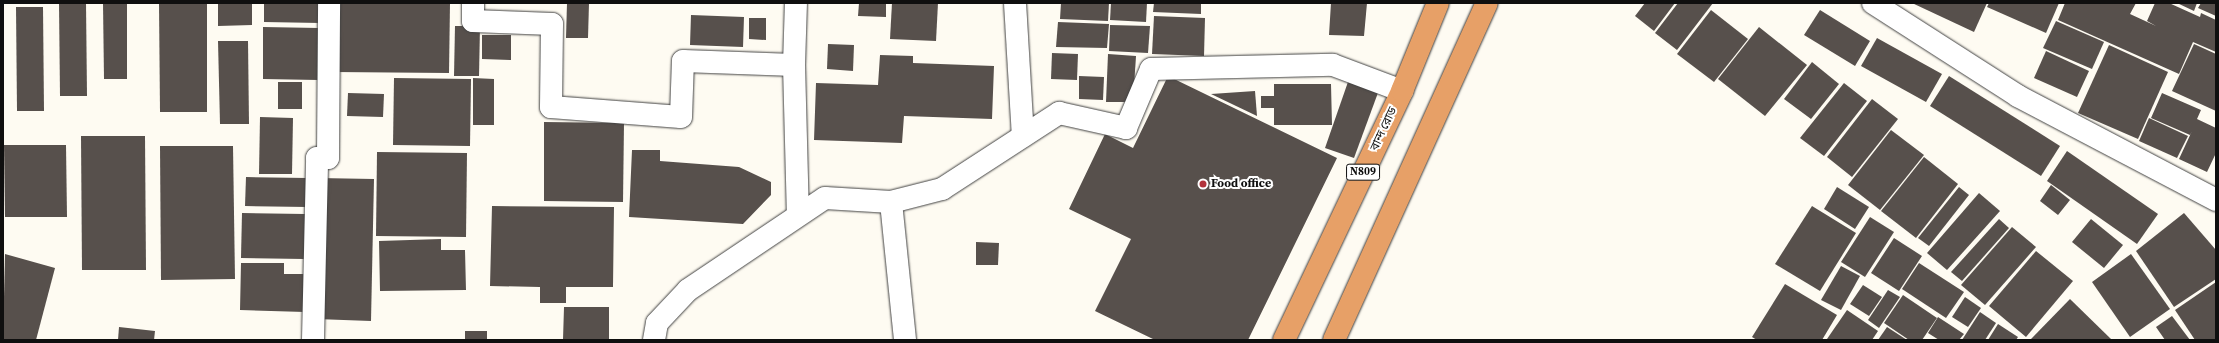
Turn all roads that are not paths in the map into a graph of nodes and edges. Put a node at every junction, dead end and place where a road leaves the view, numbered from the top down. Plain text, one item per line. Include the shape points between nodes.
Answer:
1 (329, 3) edge
2 (473, 3) edge
3 (796, 3) edge
4 (1014, 3) edge
5 (1438, 3) edge
6 (1487, 3) edge
7 (1873, 3) edge
8 (794, 65) junction
9 (1402, 91) junction
10 (1023, 136) junction
11 (2216, 200) edge
12 (891, 202) junction
13 (798, 215) junction
14 (313, 340) edge
15 (654, 340) edge
16 (905, 340) edge
17 (1284, 340) edge
18 (1334, 340) edge

1 - 14 street via 328,158 316,158
2 - 8 street via 473,21 552,24 551,107 681,117 683,61
3 - 8 street
4 - 10 street
5 - 9 highway, বান্দ রোড / N809
6 - 18 highway
7 - 11 street via 2018,96
8 - 13 street
9 - 10 street via 1333,64 1151,69 1126,128 1059,113
9 - 17 highway, বান্দ রোড / N809
10 - 12 street via 942,189
12 - 13 street via 825,198
12 - 16 street
13 - 15 street via 688,290 657,323

